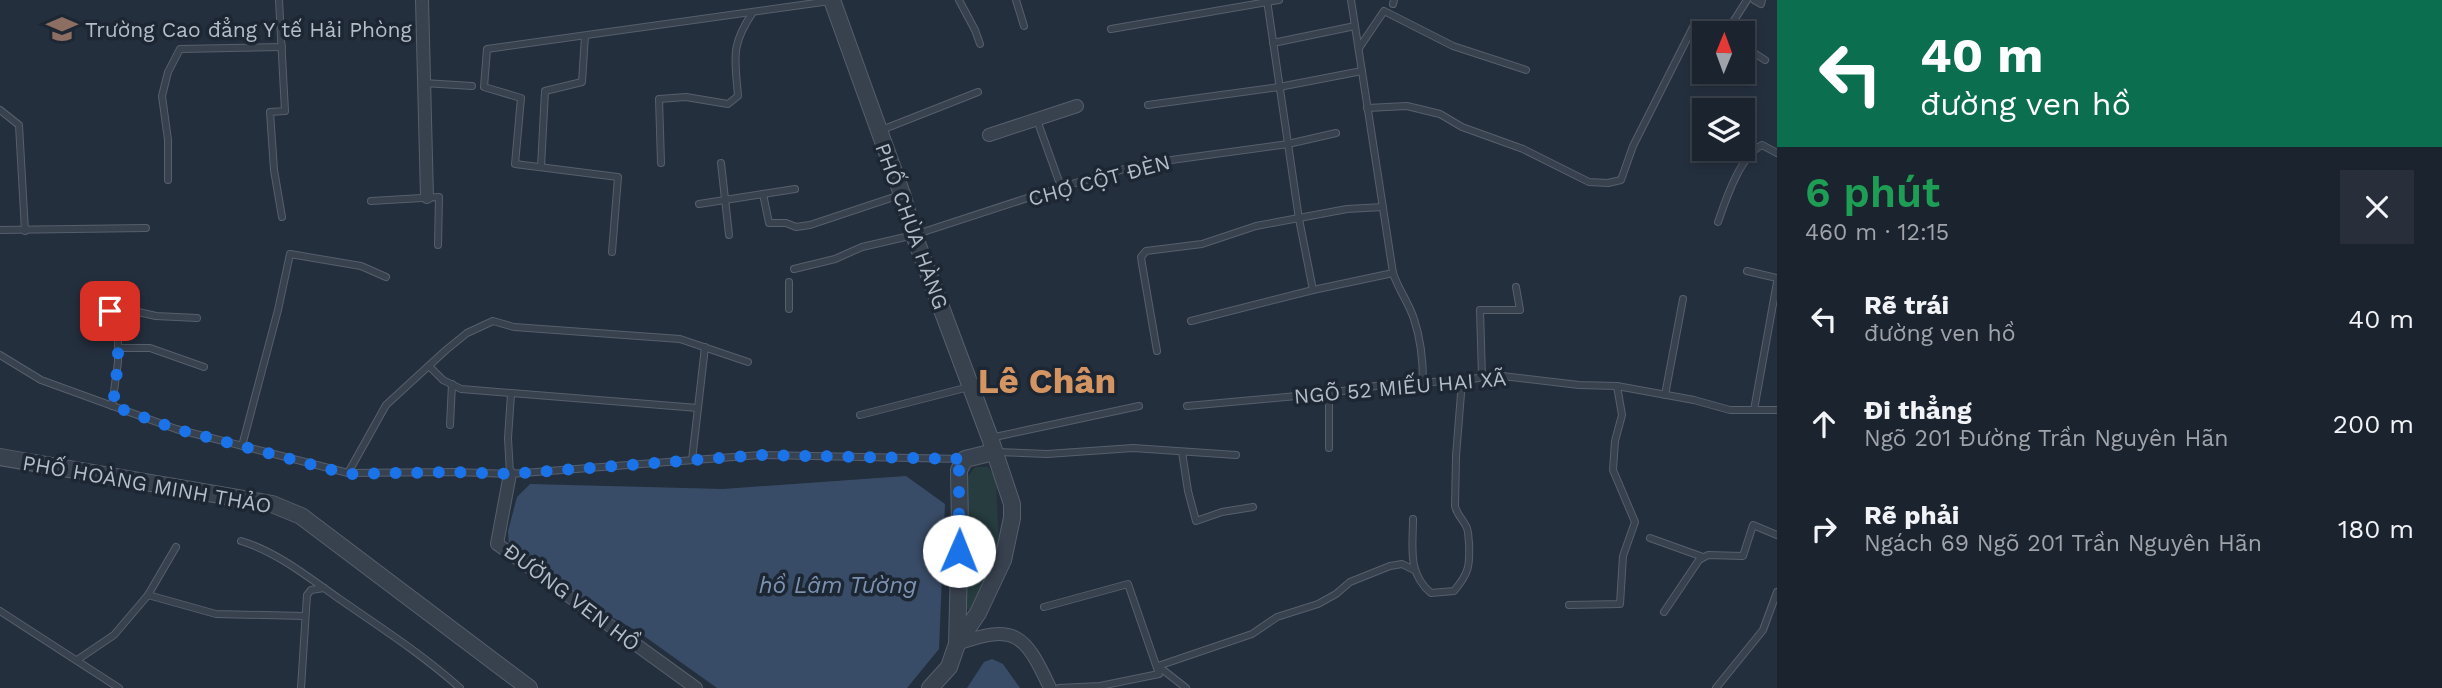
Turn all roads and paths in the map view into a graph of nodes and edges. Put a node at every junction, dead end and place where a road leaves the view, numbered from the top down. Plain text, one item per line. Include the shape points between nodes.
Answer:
1 (279, 0) edge
2 (422, 0) edge
3 (832, 0) edge
4 (959, 0) edge
5 (1017, 0) edge
6 (1279, 0) edge
7 (1352, 0) edge
8 (1747, 0) edge
9 (1754, 0) edge
10 (1762, 0) edge
11 (1267, 2) edge
12 (753, 12) junction
13 (1734, 21) edge
14 (1024, 26) dead end
15 (1355, 26) junction
16 (1111, 29) dead end
17 (1692, 29) edge
18 (585, 36) junction
19 (1273, 43) junction
20 (980, 44) dead end
21 (282, 47) junction
22 (1359, 48) junction
23 (1755, 54) edge
24 (1765, 60) dead end
25 (1526, 70) dead end
26 (1362, 71) junction
27 (422, 82) junction
28 (472, 86) dead end
29 (1279, 87) junction
30 (978, 92) dead end
31 (1148, 105) dead end
32 (1077, 106) dead end
33 (1367, 108) junction
34 (0, 110) edge
35 (1037, 119) junction
36 (878, 132) junction
37 (1336, 133) dead end
38 (989, 135) dead end
39 (1288, 144) junction
40 (1777, 153) edge
41 (661, 163) dead end
42 (721, 163) dead end
43 (541, 167) junction
44 (167, 180) dead end
45 (1061, 187) junction
46 (795, 189) dead end
47 (763, 194) junction
48 (902, 194) junction
49 (427, 197) junction
50 (371, 201) dead end
51 (726, 201) junction
52 (699, 204) dead end
53 (1382, 207) junction
54 (282, 217) dead end
55 (1299, 219) junction
56 (1718, 222) dead end
57 (146, 228) dead end
58 (0, 230) edge
59 (24, 231) junction
60 (729, 235) dead end
61 (914, 235) junction
62 (439, 245) dead end
63 (612, 252) dead end
64 (794, 270) dead end
65 (1748, 271) dead end
66 (1392, 273) junction
67 (386, 277) dead end
68 (1777, 280) edge
69 (789, 282) dead end
70 (1516, 286) dead end
71 (1313, 290) junction
72 (1683, 299) dead end
73 (789, 309) dead end
74 (197, 318) dead end
75 (1191, 321) dead end
76 (705, 347) junction
77 (118, 348) junction
78 (1157, 351) dead end
79 (0, 355) edge
80 (748, 362) dead end
81 (429, 366) junction
82 (204, 367) dead end
83 (1482, 377) junction
84 (1462, 381) junction
85 (1423, 382) junction
86 (452, 384) junction
87 (971, 386) junction
88 (1617, 386) junction
89 (1329, 393) junction
90 (511, 394) junction
91 (1665, 395) junction
92 (113, 406) junction
93 (1139, 406) dead end
94 (1188, 406) dead end
95 (698, 408) junction
96 (1754, 410) junction
97 (1777, 410) edge
98 (860, 415) dead end
99 (450, 425) dead end
100 (992, 445) junction
101 (242, 446) junction
102 (1329, 448) dead end
103 (1182, 452) junction
104 (1236, 455) dead end
105 (0, 457) edge
106 (965, 459) junction
107 (692, 460) junction
108 (348, 474) junction
109 (510, 474) junction
110 (1253, 507) dead end
111 (1413, 519) dead end
112 (1777, 536) edge
113 (1650, 538) dead end
114 (241, 541) dead end
115 (176, 547) dead end
116 (1703, 557) junction
117 (1414, 570) junction
118 (324, 588) junction
119 (1777, 592) edge
120 (148, 595) junction
121 (1569, 605) dead end
122 (1044, 607) dead end
123 (0, 611) edge
124 (1664, 612) dead end
125 (304, 616) junction
126 (957, 644) junction
127 (78, 660) junction
128 (1158, 666) junction
129 (1093, 687) edge
130 (119, 688) edge
131 (302, 688) edge
132 (460, 688) edge
133 (529, 688) edge
134 (696, 688) edge
135 (930, 688) edge
136 (1050, 688) edge
137 (1059, 688) edge
138 (1186, 688) edge
139 (1716, 688) edge

1 - 21 lane
2 - 27 street
3 - 12 lane
3 - 36 street, PHỐ CHÙA HÀNG
4 - 20 lane
5 - 14 lane
6 - 11 lane
7 - 15 lane
8 - 13 lane
9 - 10 lane via 1761,4
11 - 16 lane
11 - 19 lane
12 - 18 lane
12 - 41 lane via 739,32 734,52 738,96 728,104 686,97 659,99
15 - 19 lane
15 - 22 lane
17 - 33 lane via 1633,146 1621,180 1589,182 1440,114 1407,106
18 - 43 lane via 582,82 545,90
18 - 43 lane via 487,50 484,88 521,98 515,164
19 - 29 lane
21 - 44 lane via 180,49 162,96
21 - 54 lane via 285,111 270,112
22 - 25 lane via 1384,11 1452,46
22 - 26 lane
23 - 24 lane
26 - 29 lane
26 - 33 lane
27 - 28 lane
27 - 49 street
29 - 31 lane
29 - 39 lane
30 - 36 lane
32 - 35 street
33 - 53 lane
34 - 59 lane via 19,125
35 - 38 street
35 - 45 lane
36 - 48 street, PHỐ CHÙA HÀNG
37 - 39 lane, CHỢ CỘT ĐÈN
39 - 45 lane, CHỢ CỘT ĐÈN via 1142,164
39 - 55 lane
40 - 56 lane via 1762,145 1749,153
42 - 51 lane
43 - 63 lane via 618,177
45 - 61 lane, CHỢ CỘT ĐÈN
46 - 47 lane
47 - 48 lane via 769,223 796,227
47 - 51 lane
48 - 61 street, PHỐ CHÙA HÀNG
49 - 50 lane
49 - 62 lane via 439,197
51 - 52 lane
51 - 60 lane
53 - 55 lane
53 - 66 lane
55 - 71 lane
55 - 78 lane via 1244,229 1202,244 1146,251 1141,257
57 - 59 lane
58 - 59 lane
61 - 64 lane, CHỢ CỘT ĐÈN
61 - 87 street, PHỐ CHÙA HÀNG
65 - 68 lane
66 - 71 lane
66 - 85 lane via 1414,317 1423,355
67 - 101 lane via 361,266 290,254
68 - 96 lane
69 - 73 lane
70 - 83 lane via 1520,310 1480,310
71 - 75 lane
72 - 91 lane
74 - 77 lane via 110,311
76 - 80 lane
76 - 81 lane via 680,339 514,327 493,321 467,333
76 - 95 lane
77 - 82 lane via 150,348
77 - 92 lane
79 - 92 lane via 41,380
81 - 86 lane
81 - 108 lane via 386,405
83 - 84 lane, NGÕ 52 MIẾU HAI XÃ
83 - 88 lane, NGÕ 52 MIẾU HAI XÃ
84 - 85 lane, NGÕ 52 MIẾU HAI XÃ
84 - 117 lane via 1455,506 1468,532 1469,565 1454,590 1431,593
85 - 89 lane, NGÕ 52 MIẾU HAI XÃ
86 - 90 lane
86 - 99 lane
87 - 98 lane
87 - 100 street, PHỐ CHÙA HÀNG
88 - 91 lane, NGÕ 52 MIẾU HAI XÃ
88 - 121 lane via 1622,415 1613,470 1635,522 1623,556 1620,604
89 - 94 lane, NGÕ 52 MIẾU HAI XÃ
89 - 102 lane
90 - 95 lane
90 - 109 lane
91 - 96 lane, NGÕ 52 MIẾU HAI XÃ via 1730,410
92 - 101 lane
93 - 100 lane
95 - 107 lane
96 - 97 lane, NGÕ 52 MIẾU HAI XÃ
100 - 103 lane via 1047,454 1133,448
100 - 106 street
100 - 126 street, PHỐ CHÙA HÀNG via 1012,504 1012,518 1003,561
101 - 108 lane
103 - 104 lane
103 - 110 lane via 1196,521
105 - 133 street, PHỐ HOÀNG MINH THẢO via 272,504 301,516
106 - 107 lane via 760,455
106 - 126 street, PHỐ CHÙA HÀNG via 959,470
107 - 109 lane
108 - 109 lane
109 - 134 street, ĐƯỜNG VEN HỒ via 497,544
111 - 117 lane
112 - 116 lane via 1753,526 1743,556
113 - 116 lane
114 - 118 lane via 269,552
115 - 120 lane
116 - 124 lane via 1693,565
117 - 128 lane via 1402,564 1378,571 1350,582 1318,604 1277,617 1252,634
118 - 125 lane via 309,593
118 - 132 lane
119 - 139 lane via 1763,630
120 - 125 lane via 216,614
120 - 127 lane via 114,635
122 - 128 lane via 1128,584
123 - 127 lane
125 - 131 lane
126 - 135 street, PHỐ CHÙA HÀNG via 949,667
126 - 136 street via 986,633 1007,633 1024,644
127 - 130 lane
128 - 129 lane via 1159,674
128 - 138 lane
129 - 137 lane

